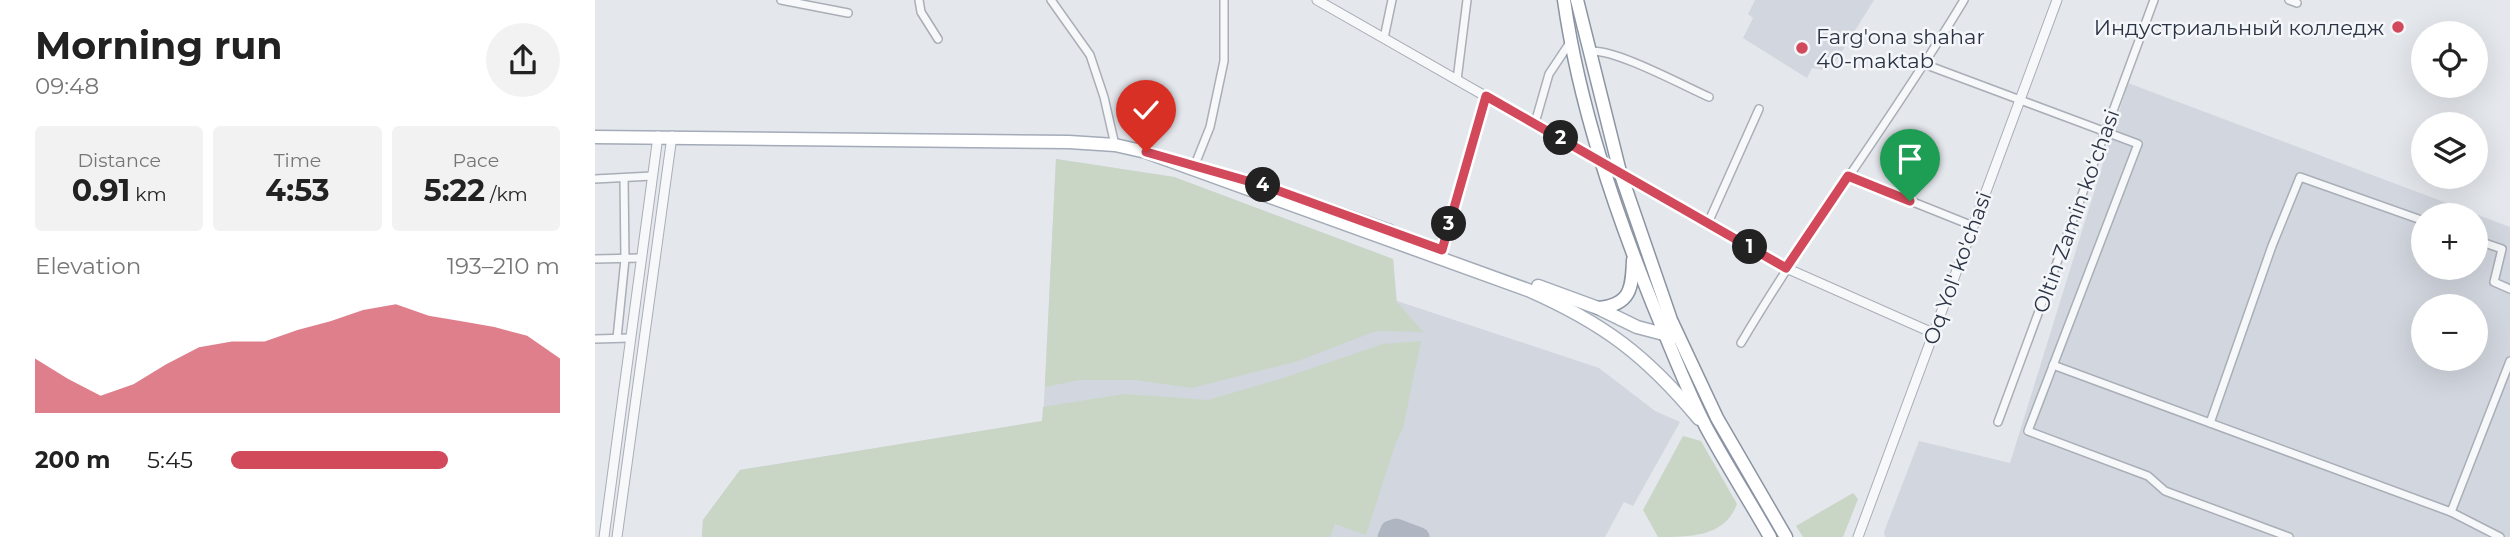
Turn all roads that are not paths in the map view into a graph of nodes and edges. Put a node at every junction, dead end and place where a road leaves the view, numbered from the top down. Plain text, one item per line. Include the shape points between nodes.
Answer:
1 (781, 0) edge
2 (919, 0) edge
3 (1051, 0) edge
4 (1224, 0) edge
5 (1317, 0) edge
6 (1392, 0) edge
7 (1467, 0) edge
8 (1564, 0) edge
9 (1577, 0) edge
10 (1964, 0) edge
11 (2057, 0) edge
12 (2154, 0) edge
13 (800, 2) edge
14 (848, 13) dead end
15 (1384, 38) junction
16 (937, 40) dead end
17 (1571, 40) junction
18 (1588, 52) junction
19 (1924, 64) junction
20 (1457, 80) junction
21 (1486, 96) junction
22 (1709, 97) dead end
23 (2019, 100) junction
24 (1759, 110) dead end
25 (1535, 123) junction
26 (2105, 132) junction
27 (658, 136) junction
28 (672, 136) junction
29 (595, 137) edge
30 (1115, 145) junction
31 (1601, 160) junction
32 (1194, 167) junction
33 (1620, 172) junction
34 (652, 176) junction
35 (1848, 176) junction
36 (624, 178) junction
37 (595, 179) edge
38 (2411, 216) edge
39 (1708, 223) junction
40 (1973, 226) junction
41 (2488, 244) edge
42 (1442, 250) junction
43 (1633, 256) junction
44 (641, 258) junction
45 (625, 259) junction
46 (595, 260) edge
47 (1786, 268) junction
48 (2510, 289) edge
49 (1598, 308) junction
50 (1933, 333) junction
51 (1666, 337) junction
52 (617, 338) junction
53 (630, 338) junction
54 (1681, 338) junction
55 (595, 339) edge
56 (1741, 343) dead end
57 (2510, 361) edge
58 (2053, 365) junction
59 (1998, 422) dead end
60 (2210, 423) junction
61 (1706, 427) junction
62 (2451, 512) junction
63 (604, 537) edge
64 (617, 537) edge
65 (1770, 537) edge
66 (1786, 537) edge
67 (1858, 537) edge
68 (2289, 537) edge
69 (2500, 537) edge

1 - 13 street
2 - 16 street
3 - 30 street via 1090,55
4 - 32 street via 1224,61 1210,127
5 - 15 street
6 - 15 street
7 - 20 street
8 - 17 main road
9 - 18 main road
10 - 19 street
11 - 23 street, Oq Yol' ko'chasi
12 - 26 street, Oltin Zamin koʻchasi
13 - 14 street
15 - 20 street
17 - 25 street via 1549,74
17 - 31 main road
18 - 22 street via 1597,49
18 - 33 main road
19 - 23 street
19 - 35 street
20 - 21 street
21 - 25 street
21 - 42 street
23 - 26 street
23 - 40 street, Oq Yol' ko'chasi
24 - 39 street
25 - 31 street
26 - 58 street via 2138,144
26 - 59 street, Oltin Zamin koʻchasi
27 - 28 main road
27 - 29 main road
27 - 34 street
28 - 30 main road
28 - 64 street
30 - 32 main road
31 - 33 street
31 - 43 main road
32 - 42 main road via 1265,186
32 - 61 main road via 1573,310 1617,337 1667,380
33 - 39 street
33 - 54 main road
34 - 36 street
34 - 44 street
35 - 40 street
35 - 47 street
36 - 37 street
36 - 45 street
38 - 60 street via 2299,177
39 - 47 street
40 - 50 street, Oq Yol' ko'chasi
41 - 48 street via 2502,249 2494,282
42 - 49 main road
43 - 49 main road via 1629,293 1624,300
43 - 51 main road
44 - 45 street
44 - 53 street
45 - 46 street
45 - 52 street
47 - 50 street
47 - 56 street
49 - 51 main road
50 - 67 street, Oq Yol' ko'chasi
51 - 54 main road
51 - 61 main road
52 - 53 street
52 - 55 street
53 - 63 street
54 - 66 main road via 1717,418
57 - 62 street
58 - 60 street
58 - 68 street via 2028,431 2148,476 2165,491
60 - 62 street
61 - 65 main road
62 - 69 street

